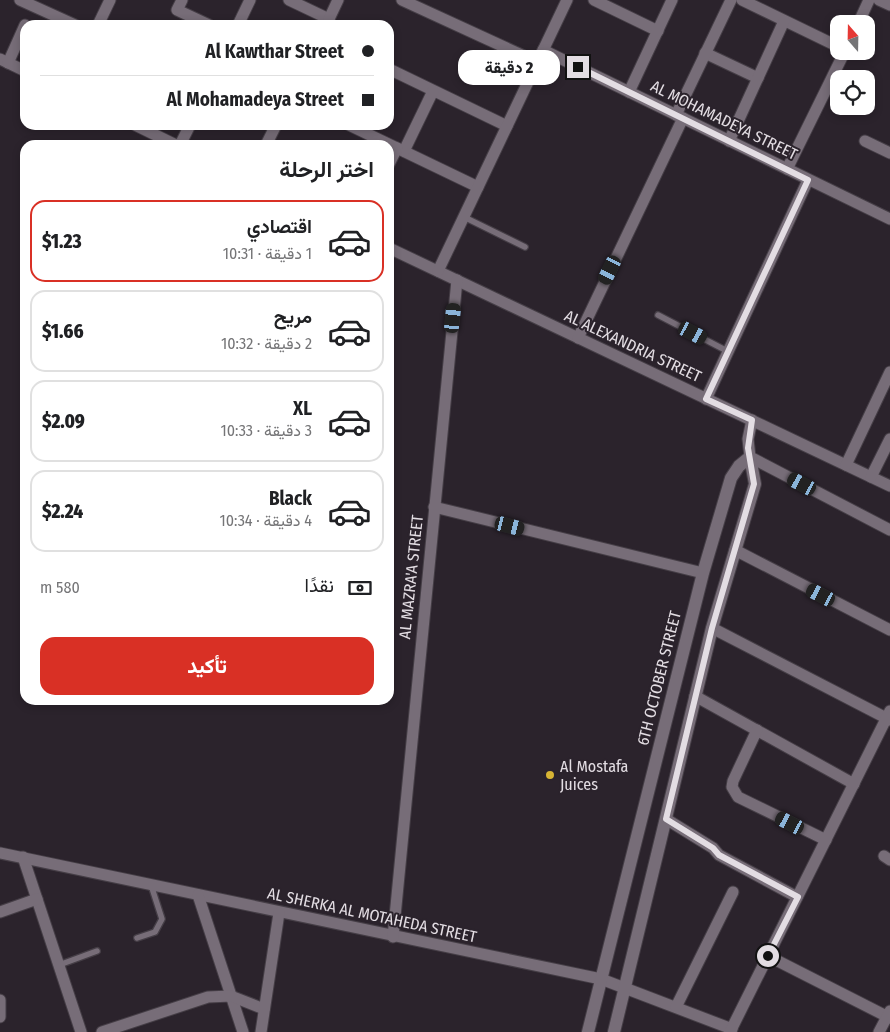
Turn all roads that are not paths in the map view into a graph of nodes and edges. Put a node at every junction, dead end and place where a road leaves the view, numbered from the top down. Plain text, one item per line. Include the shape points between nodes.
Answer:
1 (20, 0) edge
2 (110, 0) edge
3 (182, 0) edge
4 (250, 0) edge
5 (290, 0) edge
6 (338, 0) edge
7 (402, 0) edge
8 (567, 0) edge
9 (594, 0) edge
10 (672, 0) edge
11 (731, 0) edge
12 (742, 0) edge
13 (870, 0) edge
14 (879, 0) edge
15 (34, 6) junction
16 (890, 6) edge
17 (862, 15) edge
18 (27, 20) edge
19 (64, 20) edge
20 (100, 20) edge
21 (198, 20) edge
22 (240, 20) edge
23 (326, 20) edge
24 (331, 20) edge
25 (784, 21) junction
26 (658, 31) junction
27 (20, 34) edge
28 (830, 43) edge
29 (543, 50) junction
30 (705, 53) junction
31 (840, 60) edge
32 (4, 61) edge
33 (537, 62) junction
34 (20, 69) edge
35 (394, 72) edge
36 (758, 78) junction
37 (433, 91) junction
38 (629, 92) junction
39 (680, 116) junction
40 (507, 126) junction
41 (145, 130) edge
42 (359, 130) edge
43 (166, 140) edge
44 (380, 140) edge
45 (865, 140) dead end
46 (729, 141) junction
47 (394, 147) edge
48 (400, 150) junction
49 (890, 153) edge
50 (394, 158) edge
51 (787, 169) junction
52 (808, 180) junction
53 (478, 187) junction
54 (464, 217) junction
55 (890, 219) edge
56 (525, 247) dead end
57 (394, 250) edge
58 (438, 271) junction
59 (457, 280) junction
60 (658, 315) dead end
61 (578, 338) junction
62 (729, 352) junction
63 (890, 372) edge
64 (706, 399) junction
65 (752, 420) junction
66 (890, 439) edge
67 (750, 457) junction
68 (846, 465) junction
69 (871, 477) junction
70 (890, 486) edge
71 (434, 507) junction
72 (890, 530) edge
73 (735, 550) junction
74 (703, 573) junction
75 (712, 628) junction
76 (890, 630) edge
77 (695, 696) junction
78 (889, 716) edge
79 (757, 730) junction
80 (854, 784) junction
81 (666, 819) junction
82 (826, 840) junction
83 (0, 853) edge
84 (23, 857) junction
85 (151, 885) junction
86 (733, 892) dead end
87 (198, 895) junction
88 (798, 897) junction
89 (37, 899) junction
90 (0, 912) edge
91 (279, 913) junction
92 (392, 937) junction
93 (137, 938) dead end
94 (97, 952) dead end
95 (768, 956) junction
96 (58, 965) junction
97 (601, 979) junction
98 (626, 987) junction
99 (231, 996) junction
100 (0, 1000) edge
101 (676, 1007) junction
102 (264, 1009) junction
103 (889, 1016) edge
104 (0, 1017) edge
105 (731, 1030) edge
106 (81, 1032) edge
107 (102, 1032) edge
108 (243, 1032) edge
109 (261, 1032) edge
110 (588, 1032) edge
111 (614, 1032) edge
112 (879, 1032) edge

1 - 15 street
2 - 20 street
3 - 21 street via 177,10
4 - 22 street
5 - 23 street
6 - 24 street
7 - 33 street
8 - 29 street
9 - 26 street
10 - 26 street
11 - 30 street
12 - 25 street
13 - 17 street
14 - 16 street
15 - 18 street
15 - 19 street
25 - 28 street
25 - 36 street
26 - 38 street
27 - 32 street
29 - 33 street
29 - 38 street, AL MOHAMADEYA STREET
30 - 36 street
30 - 39 street
31 - 51 street
32 - 34 street
33 - 40 street
35 - 37 street
36 - 46 street
37 - 40 street
37 - 48 street
38 - 39 street, AL MOHAMADEYA STREET
39 - 46 street, AL MOHAMADEYA STREET
39 - 61 street
40 - 53 street
41 - 43 street
42 - 44 street
45 - 49 street
46 - 51 street, AL MOHAMADEYA STREET
47 - 48 street
48 - 50 street
48 - 53 street
51 - 52 street, AL MOHAMADEYA STREET
52 - 55 street, AL MOHAMADEYA STREET
52 - 62 street
53 - 54 street
54 - 56 lane
54 - 58 street
57 - 58 street, AL ALEXANDRIA STREET
58 - 59 street, AL ALEXANDRIA STREET
59 - 61 street, AL ALEXANDRIA STREET
59 - 71 street, AL MAZRA'A STREET
60 - 62 lane
61 - 64 street, AL ALEXANDRIA STREET
62 - 64 street
63 - 68 street
64 - 65 street, AL ALEXANDRIA STREET
65 - 67 street via 748,439
65 - 68 street, AL ALEXANDRIA STREET
66 - 69 street
67 - 72 street
67 - 73 street via 754,484
67 - 74 street, 6TH OCTOBER STREET via 731,478
68 - 69 street, AL ALEXANDRIA STREET
69 - 70 street, AL ALEXANDRIA STREET
71 - 74 street
71 - 92 street, AL MAZRA'A STREET
73 - 75 street
73 - 76 street
74 - 97 street, 6TH OCTOBER STREET
75 - 77 street
75 - 78 street
77 - 79 street
77 - 81 street
78 - 80 street
79 - 80 street
79 - 82 street via 733,781 734,792 738,797
80 - 82 street
81 - 88 street via 719,855
81 - 98 street
82 - 88 street
83 - 84 street, AL SHERKA AL MOTAHEDA STREET
84 - 85 street, AL SHERKA AL MOTAHEDA STREET
84 - 89 street
85 - 87 street, AL SHERKA AL MOTAHEDA STREET
85 - 93 lane via 162,919 155,932
86 - 101 street
87 - 91 street, AL SHERKA AL MOTAHEDA STREET
87 - 99 street
88 - 95 street
89 - 90 street
89 - 96 street
91 - 92 street, AL SHERKA AL MOTAHEDA STREET
91 - 102 street
92 - 97 street, AL SHERKA AL MOTAHEDA STREET
94 - 96 lane
95 - 103 street
95 - 105 street
96 - 106 street
97 - 98 street, AL SHERKA AL MOTAHEDA STREET
97 - 110 street, 6TH OCTOBER STREET
98 - 101 street, AL SHERKA AL MOTAHEDA STREET
98 - 111 street
99 - 102 street
99 - 107 street via 208,997
99 - 108 street
100 - 104 street
101 - 105 street, AL SHERKA AL MOTAHEDA STREET
102 - 109 street
103 - 112 street

